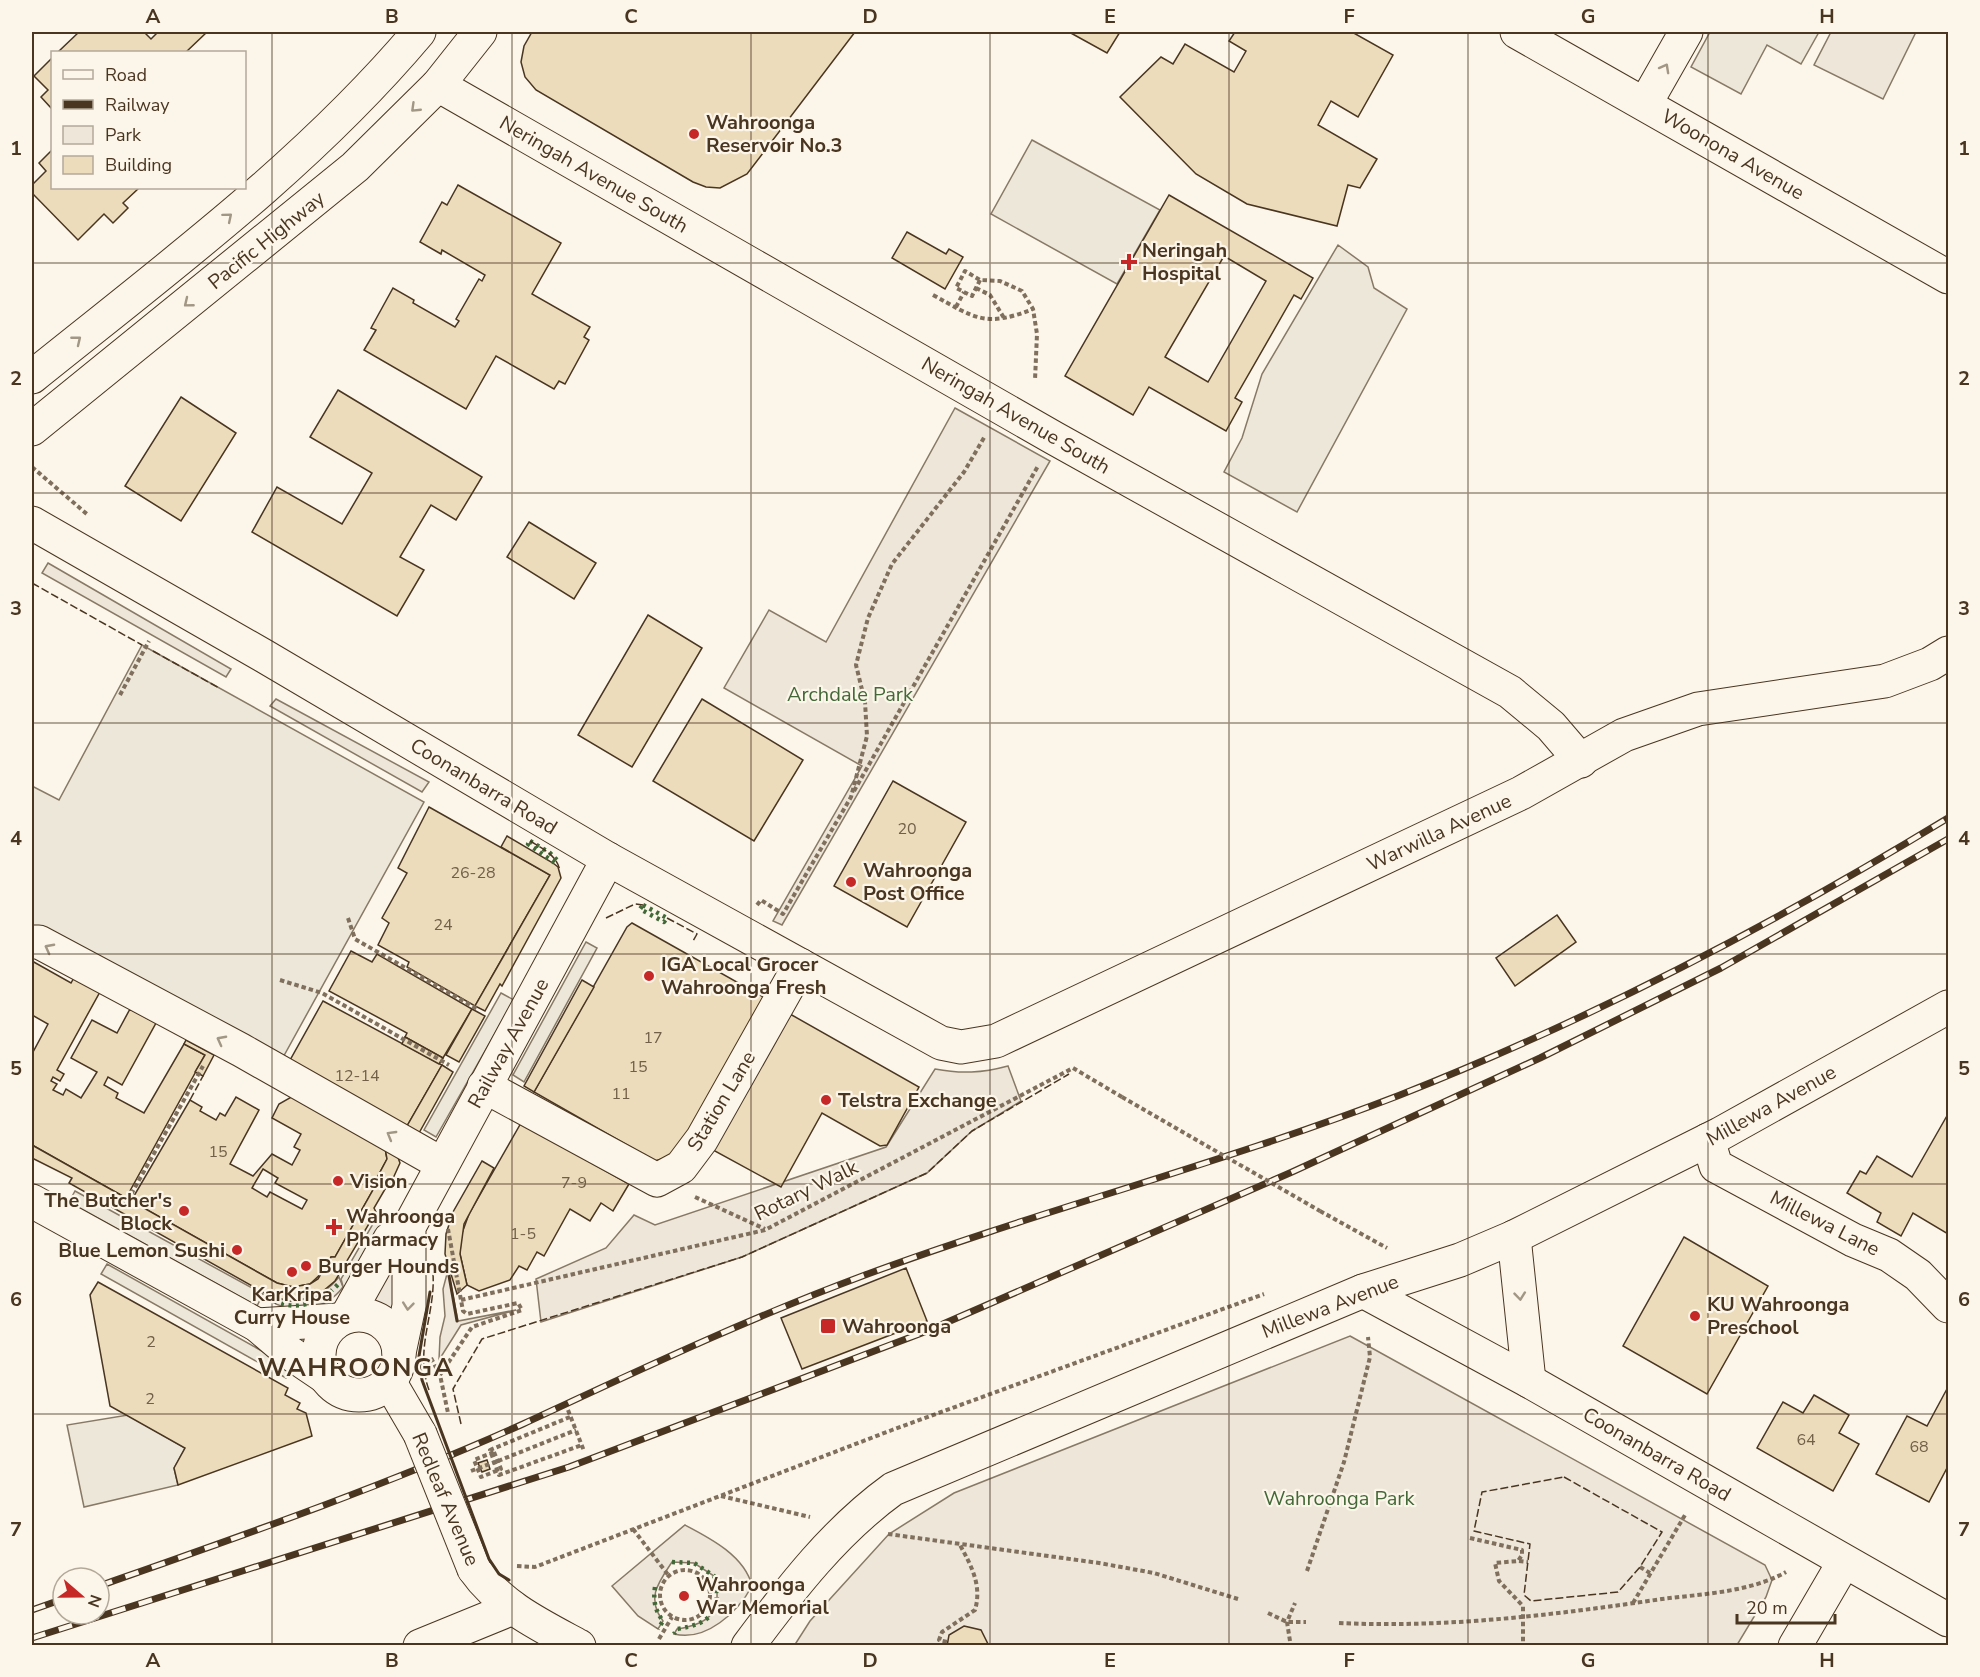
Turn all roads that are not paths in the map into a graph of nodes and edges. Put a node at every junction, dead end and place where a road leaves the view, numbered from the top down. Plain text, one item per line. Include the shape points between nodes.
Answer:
1 (418, 32) edge
2 (480, 32) edge
3 (1517, 32) edge
4 (1686, 32) edge
5 (438, 85) junction
6 (1645, 104) junction
7 (1948, 277) edge
8 (32, 377) edge
9 (32, 429) edge
10 (32, 523) edge
11 (1948, 653) edge
12 (1581, 761) junction
13 (609, 859) junction
14 (32, 942) edge
15 (800, 965) junction
16 (1948, 1007) edge
17 (941, 1043) joint
18 (484, 1086) junction
19 (1708, 1140) junction
20 (442, 1164) junction
21 (32, 1201) edge
22 (409, 1227) junction
23 (1514, 1238) junction
24 (1363, 1291) junction
25 (1948, 1306) edge
26 (343, 1318) junction
27 (257, 1325) junction
28 (394, 1367) junction
29 (324, 1376) junction
30 (1529, 1381) junction
31 (1844, 1562) junction
32 (513, 1608) junction
33 (1948, 1620) edge
34 (420, 1646) edge
35 (579, 1646) edge
36 (748, 1646) edge
37 (1795, 1646) edge

8 -> 1 main road, Pacific Highway via 322,137
2 - 5 main road, Pacific Highway
3 - 6 main road, Woonona Avenue
6 -> 4 main road
5 -> 9 main road, Pacific Highway via 355,167
5 - 12 main road, Neringah Avenue South via 1054,438 1510,692 1551,726
6 - 7 main road, Woonona Avenue
10 - 13 main road, Coonanbarra Road
11 - 12 main road, Warwilla Avenue via 1885,681 1698,709 1624,735
12 - 17 main road, Warwilla Avenue via 996,1041 961,1047
13 - 15 main road, Coonanbarra Road
13 - 18 main road, Railway Avenue
20 -> 14 main road via 218,1038 39,942
15 - 17 main road, Coonanbarra Road
15 - 18 main road, Station Lane via 702,1139 681,1167 657,1180
16 - 19 main road, Millewa Avenue
18 - 20 main road, Railway Avenue
19 - 23 main road, Millewa Avenue
19 - 25 main road, Millewa Lane via 1716,1166 1888,1255 1918,1275
20 - 22 main road, Railway Avenue
21 - 27 main road
22 - 26 main road, Railway Avenue via 390,1239
22 -> 28 main road, Railway Avenue via 409,1306
23 - 24 main road, Millewa Avenue
23 -> 30 main road
24 - 30 main road, Coonanbarra Road
24 - 36 main road, Millewa Avenue via 893,1489 848,1525
26 - 27 main road
26 - 28 main road via 368,1316 386,1325 393,1333
26 - 29 main road via 323,1335 318,1356
27 - 29 main road
28 - 29 main road via 371,1394 361,1396 340,1391
28 - 32 main road, Redleaf Avenue, bridge via 474,1569
30 - 31 main road, Coonanbarra Road
31 - 33 main road, Coonanbarra Road
31 - 37 main road
32 - 34 main road
32 - 35 main road, Redleaf Avenue

